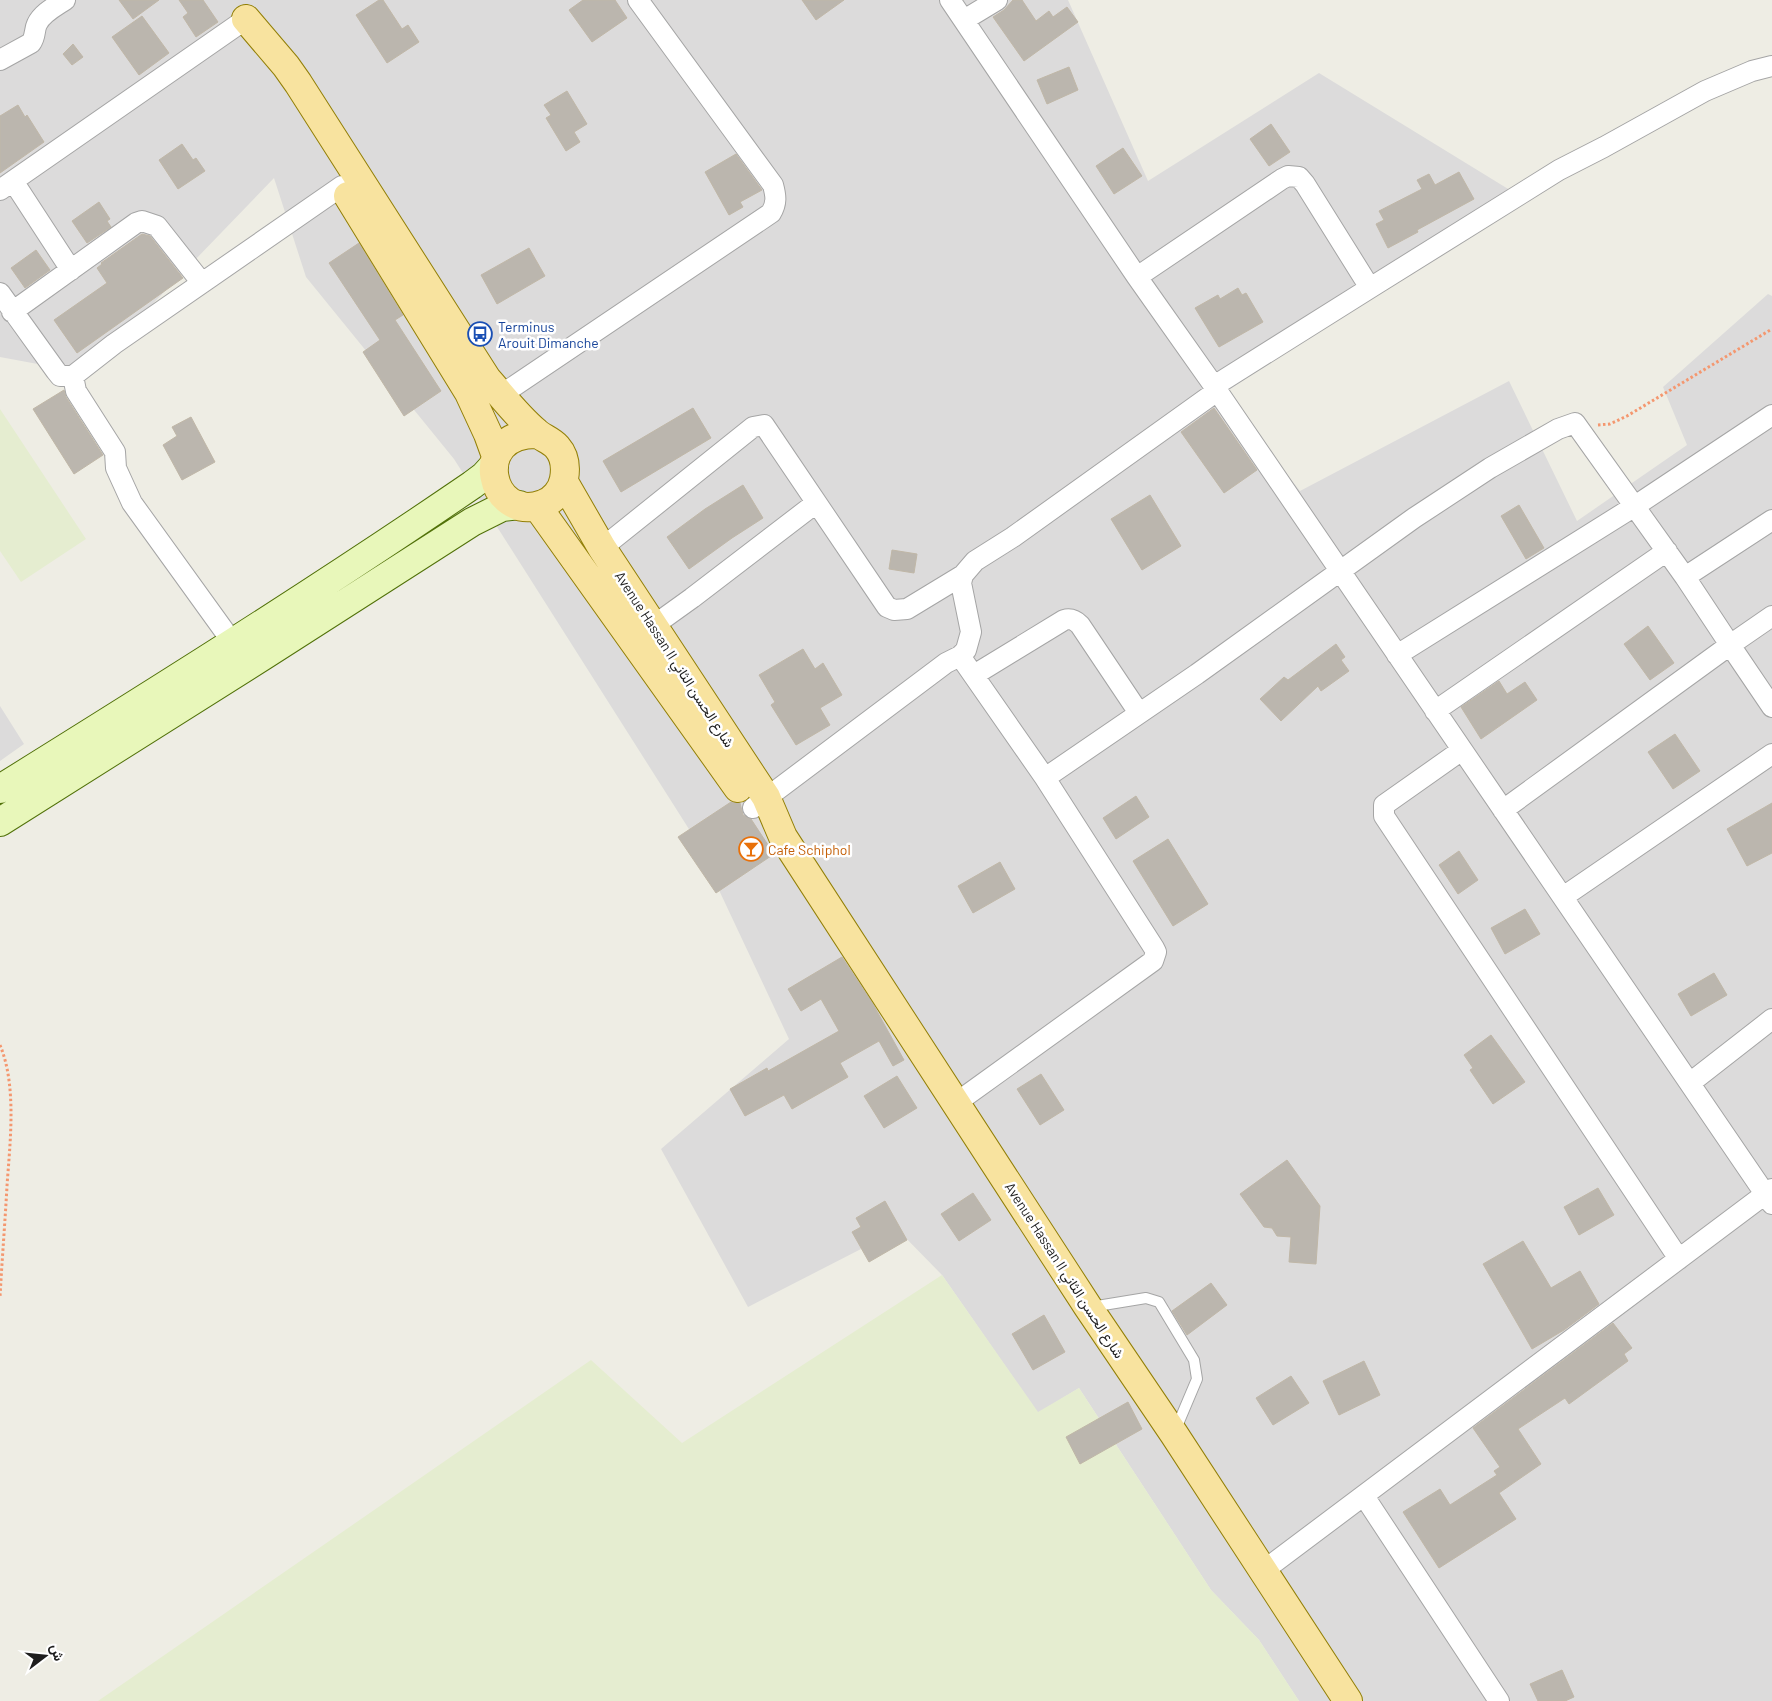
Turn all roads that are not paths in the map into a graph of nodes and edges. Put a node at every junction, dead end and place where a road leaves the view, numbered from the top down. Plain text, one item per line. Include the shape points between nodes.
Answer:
1 (65, 0) edge
2 (638, 0) edge
3 (950, 0) edge
4 (997, 0) edge
5 (240, 10) edge
6 (964, 20) junction
7 (0, 60) edge
8 (1772, 66) edge
9 (6, 186) edge
10 (342, 186) junction
11 (71, 270) junction
12 (1137, 277) junction
13 (202, 283) junction
14 (1370, 288) junction
15 (0, 293) edge
16 (12, 312) junction
17 (73, 376) junction
18 (1216, 389) junction
19 (501, 395) junction
20 (1772, 415) edge
21 (538, 434) junction
22 (495, 461) junction
23 (564, 482) junction
24 (816, 503) junction
25 (528, 506) junction
26 (1635, 506) junction
27 (1772, 520) edge
28 (602, 548) junction
29 (1667, 551) junction
30 (1341, 572) junction
31 (963, 574) junction
32 (1685, 577) junction
33 (1772, 616) edge
34 (653, 626) junction
35 (233, 643) junction
36 (1730, 645) junction
37 (1397, 654) junction
38 (960, 656) junction
39 (974, 675) junction
40 (1772, 707) edge
41 (1435, 711) junction
42 (1139, 713) junction
43 (1462, 750) junction
44 (1772, 754) edge
45 (1046, 778) junction
46 (0, 789) edge
47 (759, 803) junction
48 (1503, 810) junction
49 (0, 822) edge
50 (1563, 897) junction
51 (1772, 1019) edge
52 (1690, 1083) junction
53 (956, 1103) junction
54 (1770, 1196) edge
55 (1679, 1260) junction
56 (1088, 1307) junction
57 (1174, 1434) junction
58 (1364, 1496) junction
59 (1263, 1571) junction
60 (1348, 1701) edge
61 (1499, 1701) edge

1 - 7 street via 39,20 31,43
2 - 19 street via 772,186 775,205 771,213
3 - 6 street
4 - 6 street
5 - 9 street
5 - 10 main road via 279,83
5 - 19 main road via 298,83 474,360
6 - 12 street
8 - 14 street via 1705,91 1559,170
9 - 11 street
10 - 13 street
10 - 22 main road via 469,393 488,434
11 - 13 street via 142,221 157,226
11 - 16 street
12 - 14 street via 1282,179 1294,176 1304,184
12 - 18 street
13 - 17 street
14 - 18 street
15 - 16 street
16 - 17 street via 60,376
17 - 35 street via 76,391 115,452 116,468 132,503
18 - 30 street
18 - 31 street via 1013,537 975,561
19 - 21 main road
20 - 26 street
21 - 22 main road via 513,438 503,446
21 - 23 main road via 549,439 564,458
22 - 25 main road via 494,475 499,490 510,501
22 - 35 street via 484,476 465,490
23 - 25 main road via 549,502
23 - 28 main road, Avenue Hassan II شارع الحسن الثاني
24 - 28 street via 767,428 764,425 753,427
24 - 31 street via 887,607 907,609
24 - 34 street
25 - 47 main road, Avenue Hassan II شارع الحسن الثاني
25 - 49 street via 502,507 472,522
26 - 29 street
26 - 30 street via 1575,423 1558,429 1490,468
26 - 37 street
27 - 32 street
28 - 34 main road, Avenue Hassan II شارع الحسن الثاني
29 - 32 street
29 - 41 street
30 - 37 street
30 - 42 street
31 - 38 street via 961,583 971,632 966,650
32 - 36 street
33 - 36 street
34 - 47 main road, Avenue Hassan II شارع الحسن الثاني
35 - 46 street
36 - 40 street
36 - 48 street
37 - 41 street
38 - 39 street
38 - 47 street via 946,663
39 - 42 street via 1070,619 1080,625
39 - 45 street
41 - 43 street
42 - 45 street
43 - 48 street
43 - 55 street via 1384,805 1384,816
44 - 50 street
45 - 53 street via 1154,948 1155,957
47 - 53 main road, Avenue Hassan II شارع الحسن الثاني
48 - 50 street
50 - 52 street
51 - 52 street
52 - 54 street
53 - 56 main road, Avenue Hassan II شارع الحسن الثاني
54 - 55 street
55 - 58 street
56 - 57 main road, Avenue Hassan II شارع الحسن الثاني
56 - 57 lane via 1146,1298 1159,1302 1196,1367 1197,1378
57 - 59 main road, Avenue Hassan II شارع الحسن الثاني
58 - 59 street
58 - 61 street
59 - 60 main road, Avenue Hassan II شارع الحسن الثاني

